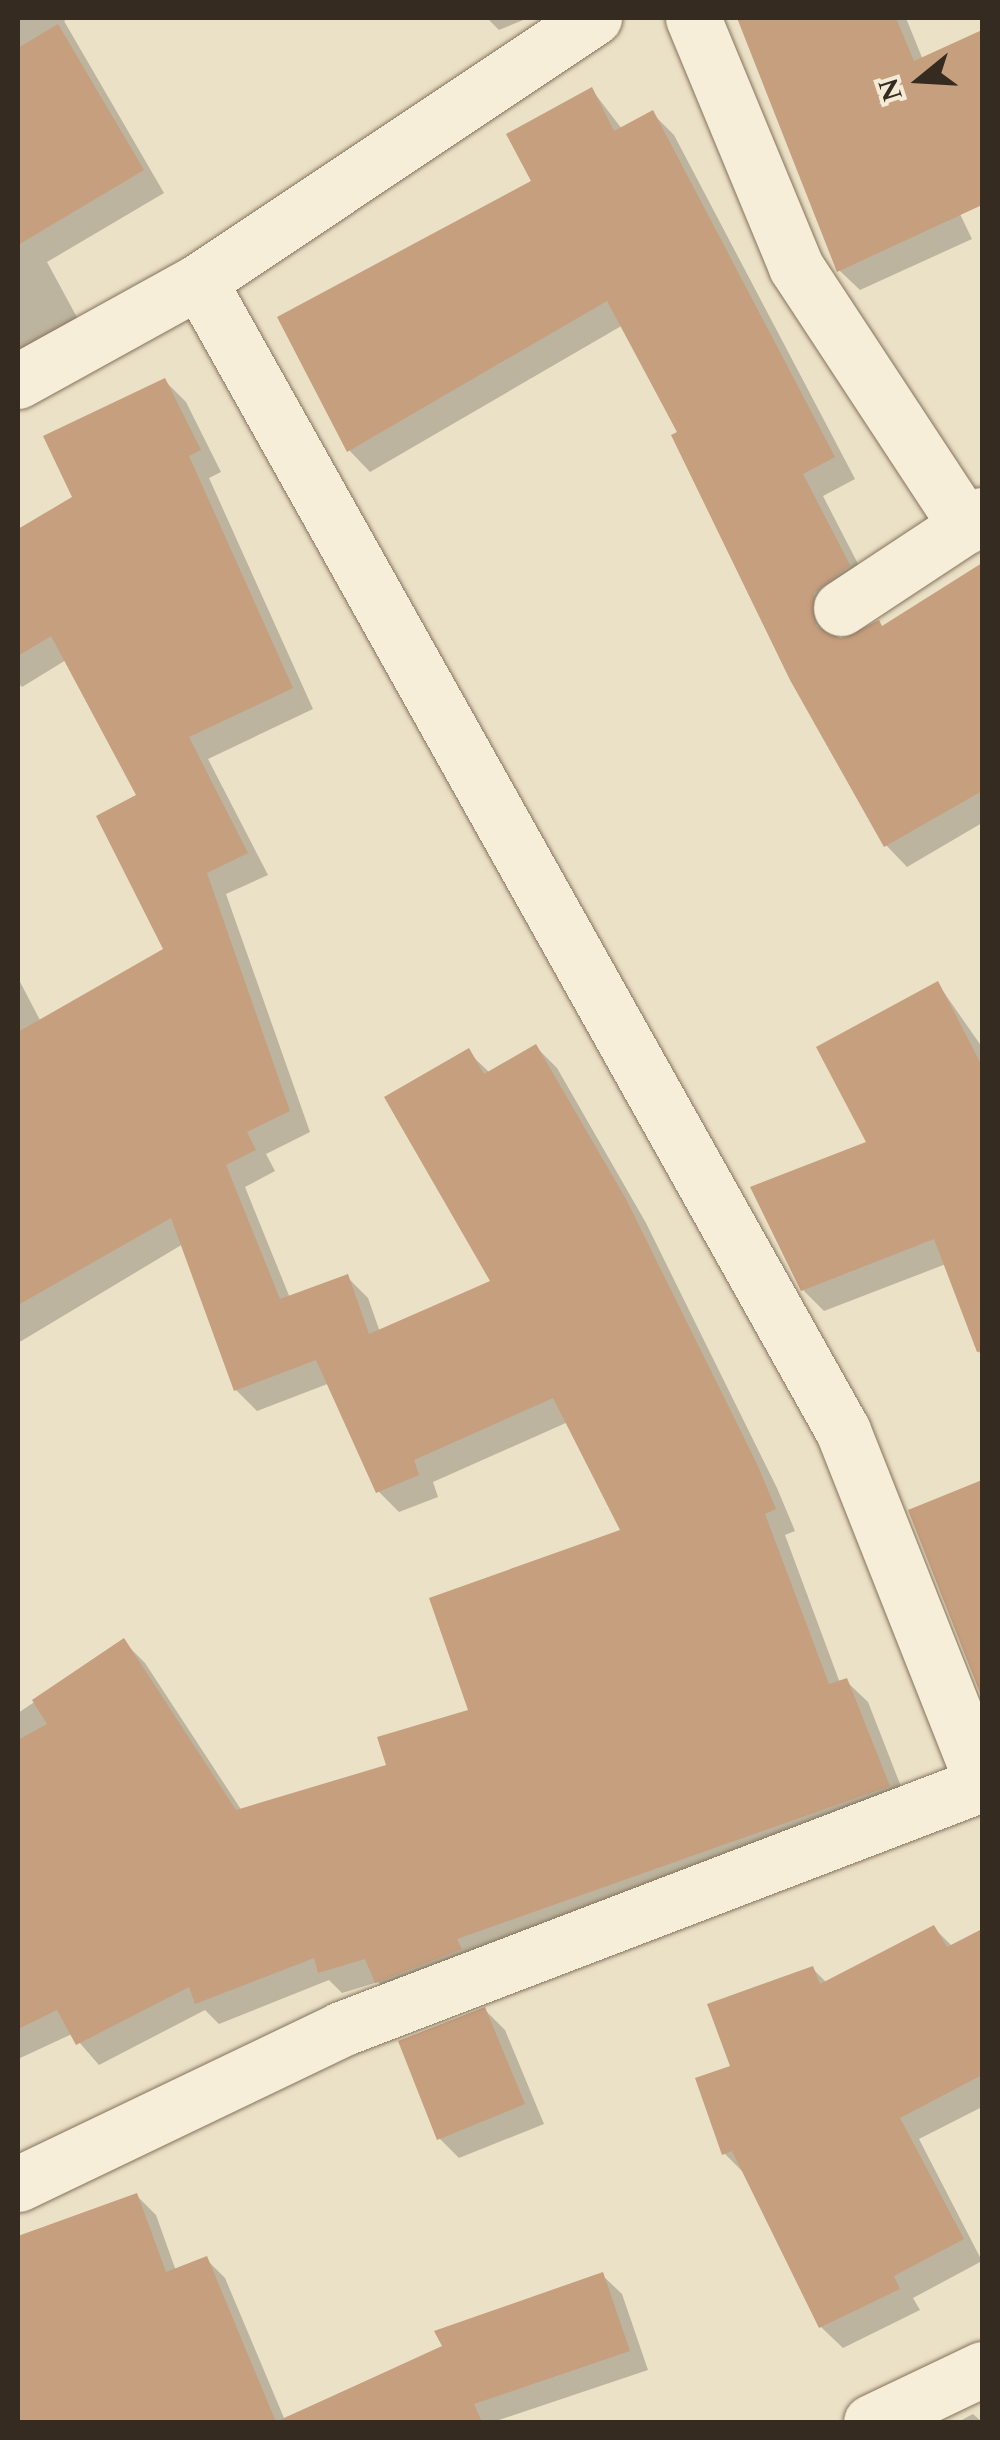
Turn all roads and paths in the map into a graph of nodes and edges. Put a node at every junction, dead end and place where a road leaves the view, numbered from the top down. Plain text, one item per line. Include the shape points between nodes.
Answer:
1 (594, 18) edge
2 (694, 18) edge
3 (199, 282) junction
4 (18, 381) edge
5 (974, 520) edge
6 (842, 608) dead end
7 (982, 1783) edge
8 (18, 2184) edge
9 (982, 2369) edge
10 (871, 2422) edge

1 - 3 street
2 - 5 street via 796,267
3 - 4 street
3 - 7 street via 843,1431
5 - 6 street
7 - 8 street via 340,2028
9 - 10 street

